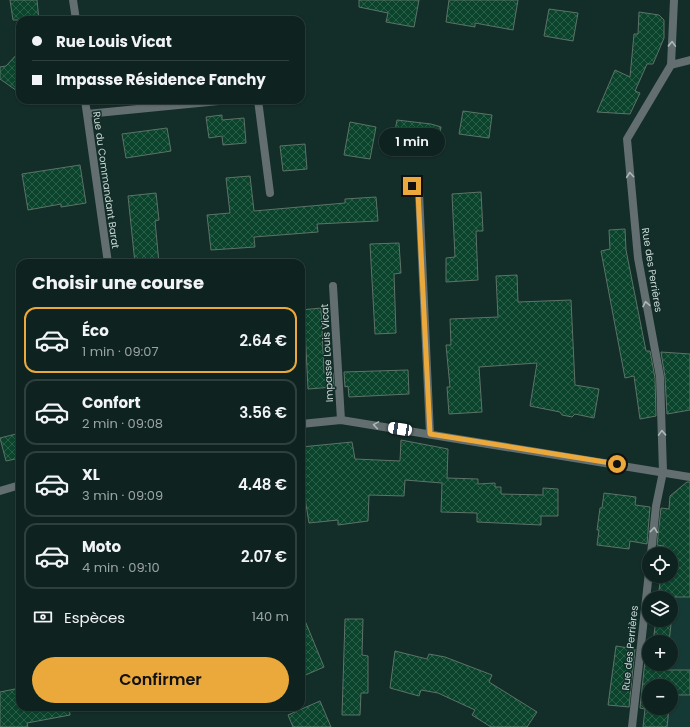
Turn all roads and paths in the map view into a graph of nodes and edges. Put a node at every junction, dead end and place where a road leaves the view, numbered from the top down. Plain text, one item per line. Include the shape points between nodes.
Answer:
1 (73, 0) edge
2 (674, 0) edge
3 (75, 16) edge
4 (690, 60) edge
5 (671, 65) junction
6 (86, 104) edge
7 (188, 104) edge
8 (259, 104) edge
9 (87, 114) junction
10 (405, 180) dead end
11 (270, 193) dead end
12 (107, 259) edge
13 (333, 286) dead end
14 (341, 420) junction
15 (305, 424) edge
16 (430, 434) junction
17 (663, 472) junction
18 (690, 477) edge
19 (16, 486) edge
20 (0, 491) edge
21 (652, 547) edge
22 (648, 583) edge
23 (632, 727) edge

1 - 3 street
5 -> 2 street, Rue des Perrières
4 - 5 street
17 -> 5 street, Rue des Perrières via 660,377 638,258 627,139
6 - 9 street, Rue du Commandant Barat
7 - 9 street
8 - 11 street
9 - 12 street, Rue du Commandant Barat
10 - 16 street via 418,192
13 - 14 street, Impasse Louis Vicat
14 - 15 street
16 -> 14 street
16 - 17 street
17 - 18 street
21 -> 17 street, Rue des Perrières
19 - 20 street
22 - 23 street, Rue des Perrières

